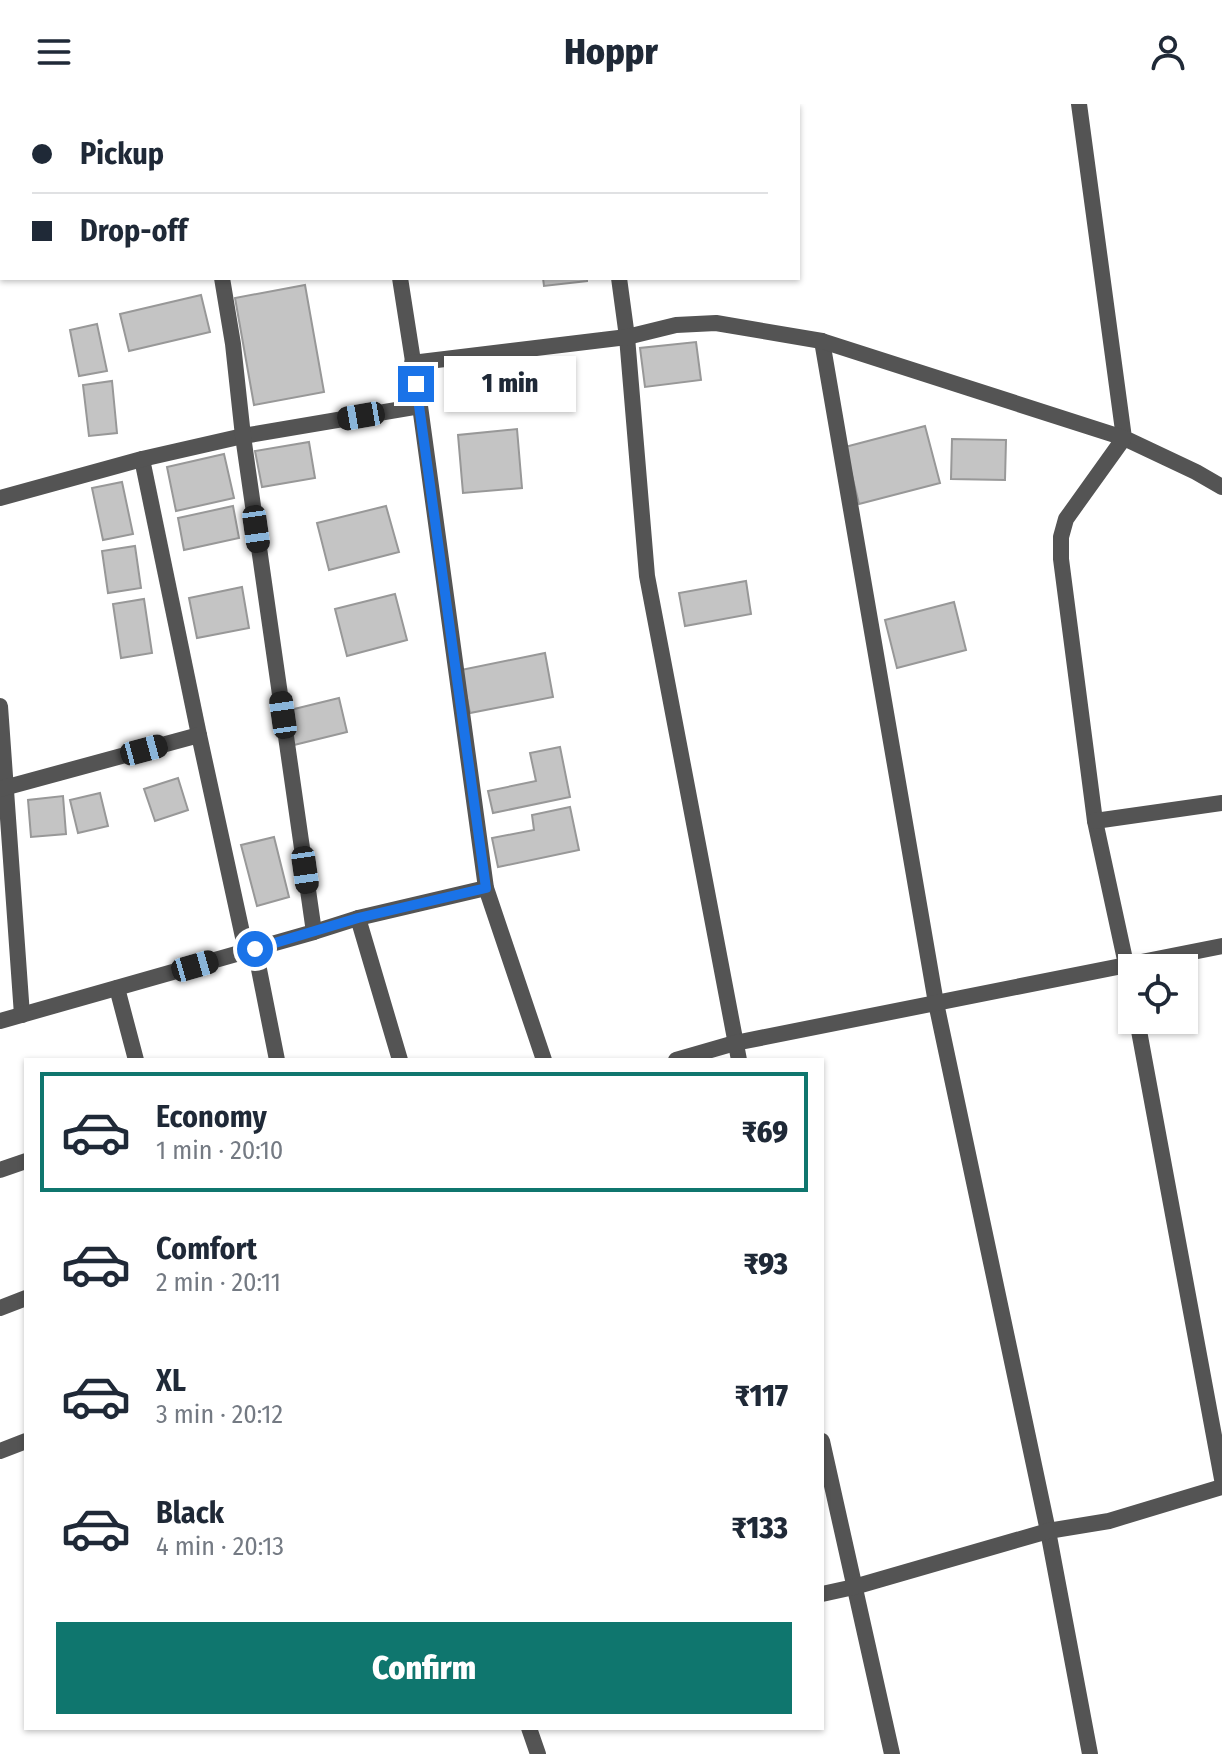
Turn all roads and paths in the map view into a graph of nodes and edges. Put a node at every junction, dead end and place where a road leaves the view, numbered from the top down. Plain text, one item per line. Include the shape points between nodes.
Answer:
1 (1079, 104) edge
2 (222, 280) edge
3 (400, 280) edge
4 (619, 280) edge
5 (627, 337) junction
6 (822, 341) junction
7 (412, 363) junction
8 (420, 406) junction
9 (243, 436) junction
10 (1124, 438) junction
11 (142, 459) junction
12 (1222, 487) edge
13 (0, 498) edge
14 (0, 706) edge
15 (199, 735) junction
16 (3, 788) edge
17 (1222, 803) edge
18 (1095, 821) junction
19 (486, 888) junction
20 (358, 918) junction
21 (314, 932) junction
22 (1222, 946) edge
23 (251, 950) junction
24 (1125, 954) edge
25 (1182, 954) edge
26 (1118, 967) edge
27 (117, 988) junction
28 (936, 1003) junction
29 (22, 1015) junction
30 (0, 1021) edge
31 (1140, 1034) edge
32 (735, 1043) junction
33 (135, 1058) edge
34 (277, 1058) edge
35 (399, 1058) edge
36 (543, 1058) edge
37 (683, 1058) edge
38 (739, 1058) edge
39 (24, 1162) edge
40 (0, 1170) edge
41 (24, 1299) edge
42 (0, 1308) edge
43 (24, 1442) edge
44 (824, 1450) edge
45 (0, 1451) edge
46 (1222, 1479) edge
47 (1222, 1487) edge
48 (1048, 1531) junction
49 (854, 1587) junction
50 (824, 1594) edge
51 (530, 1730) edge
52 (538, 1754) edge
53 (892, 1754) edge
54 (1090, 1754) edge

1 - 10 street
2 - 9 street
3 - 7 street
4 - 5 street
5 - 6 street via 676,325 716,323
5 - 7 street
5 - 32 street via 647,576
6 - 10 street
6 - 28 street
7 - 8 street
8 - 9 street
8 - 19 street
9 - 11 street
9 - 21 street
10 - 12 street
10 - 18 street via 1066,519 1061,537
11 - 13 street
11 - 15 street
14 - 16 street
15 - 16 street
15 - 23 street
16 - 29 street
17 - 18 street
18 - 24 street
19 - 20 street
19 - 36 street
20 - 21 street
20 - 35 street
21 - 23 street
22 - 25 street
23 - 27 street
23 - 34 street
26 - 28 street
27 - 29 street
27 - 33 street
28 - 32 street
28 - 48 street
29 - 30 street
31 - 46 street
32 - 37 street
32 - 38 street
39 - 40 street
41 - 42 street
43 - 45 street
44 - 49 street
47 - 48 street via 1109,1521
48 - 49 street
48 - 54 street
49 - 50 street
49 - 53 street
51 - 52 street

